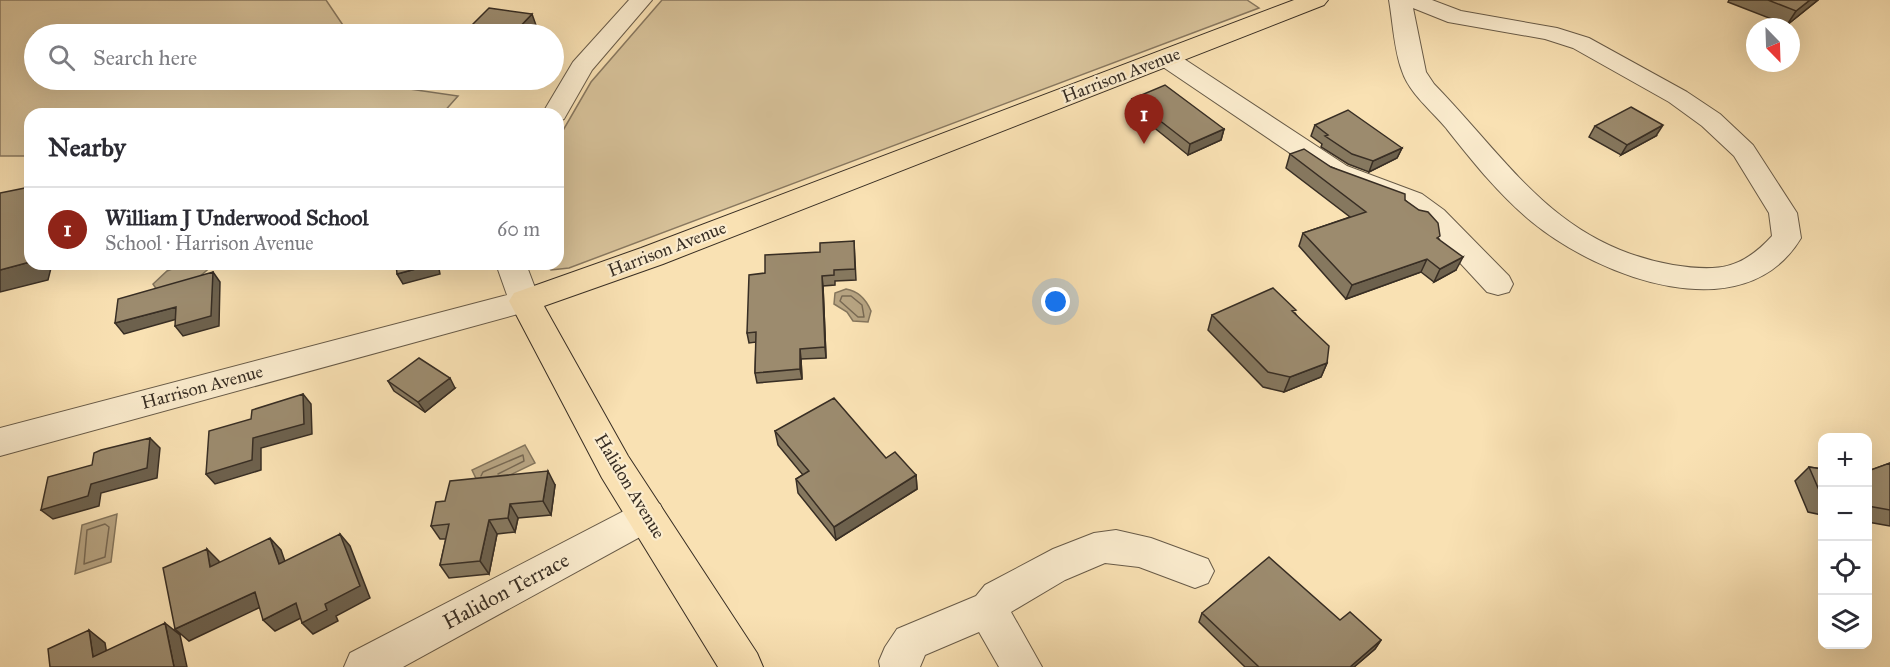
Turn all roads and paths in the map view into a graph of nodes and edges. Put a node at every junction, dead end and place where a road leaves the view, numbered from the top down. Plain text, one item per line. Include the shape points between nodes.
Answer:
1 (641, 0) edge
2 (1316, 0) edge
3 (1400, 0) edge
4 (1412, 0) edge
5 (1166, 58) junction
6 (558, 108) edge
7 (513, 270) edge
8 (1498, 284) dead end
9 (525, 301) junction
10 (0, 442) edge
11 (647, 515) junction
12 (1195, 571) dead end
13 (990, 609) junction
14 (364, 667) edge
15 (742, 667) edge
16 (900, 667) edge
17 (1022, 667) edge

1 - 6 street via 582,67
2 - 5 main road, Harrison Avenue
3 - 4 street via 1414,72 1424,88 1505,182 1582,244 1658,273 1722,278 1751,273 1787,238 1783,213 1744,151 1678,96 1581,43 1549,33 1456,16
5 - 8 street via 1337,172 1412,200 1434,216
5 - 9 main road, Harrison Avenue
7 - 9 street
9 - 10 street, Harrison Avenue
9 - 11 main road, Halidon Avenue via 615,467
11 - 14 street, Halidon Terrace
11 - 15 main road, Halidon Avenue
12 - 13 street via 1141,551 1106,546 999,597
13 - 16 street via 911,642 899,661
13 - 17 street via 999,632

